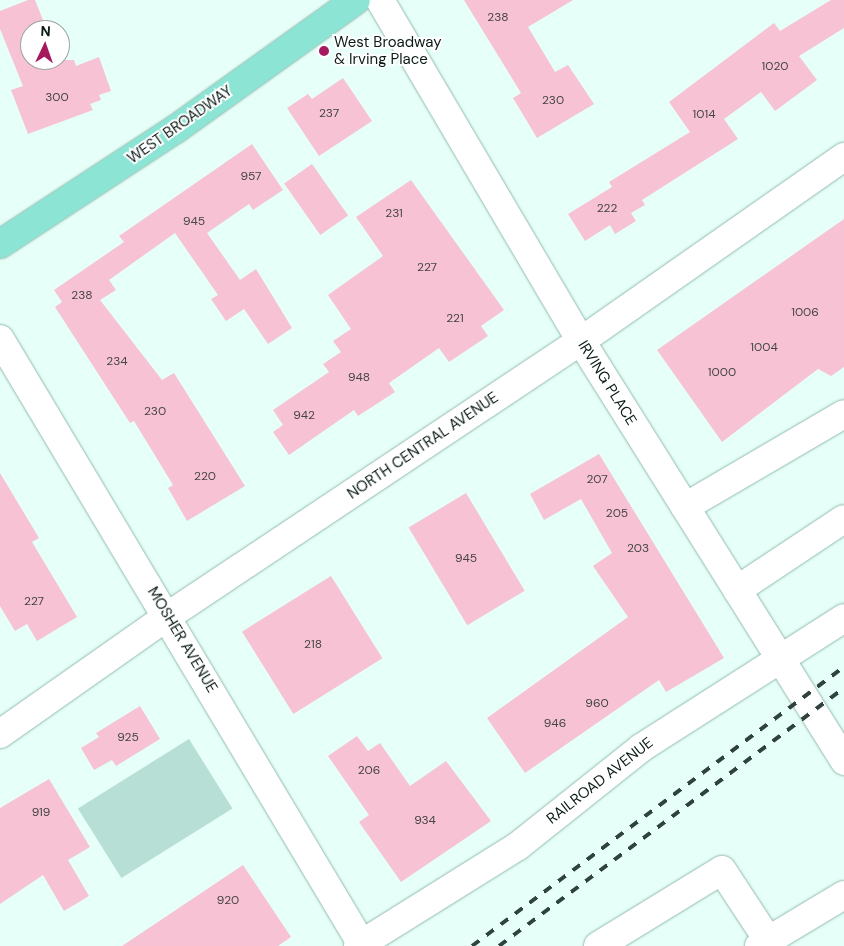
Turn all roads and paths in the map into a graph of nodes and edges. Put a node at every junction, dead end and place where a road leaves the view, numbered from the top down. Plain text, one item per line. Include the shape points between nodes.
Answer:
1 (356, 0) edge
2 (380, 0) edge
3 (844, 157) edge
4 (1, 238) edge
5 (0, 339) edge
6 (581, 341) junction
7 (844, 414) edge
8 (685, 507) junction
9 (844, 519) edge
10 (737, 590) junction
11 (168, 616) junction
12 (844, 618) edge
13 (780, 658) junction
14 (0, 734) edge
15 (844, 761) edge
16 (844, 895) edge
17 (763, 943) edge
18 (360, 945) edge
19 (598, 946) edge

1 - 4 main road, WEST BROADWAY via 176,129
2 - 6 street, IRVING PLACE
3 - 6 street, NORTH CENTRAL AVENUE
5 - 11 street, MOSHER AVENUE
6 - 8 street, IRVING PLACE
6 - 11 street, NORTH CENTRAL AVENUE
7 - 8 street
8 - 10 street, IRVING PLACE
9 - 10 street
10 - 13 street, IRVING PLACE
11 - 14 street, NORTH CENTRAL AVENUE
11 - 18 street, MOSHER AVENUE
12 - 13 street, RAILROAD AVENUE
13 - 15 street, IRVING PLACE
13 - 18 street, RAILROAD AVENUE via 641,748 518,846
16 - 17 street
17 - 19 street via 722,870

